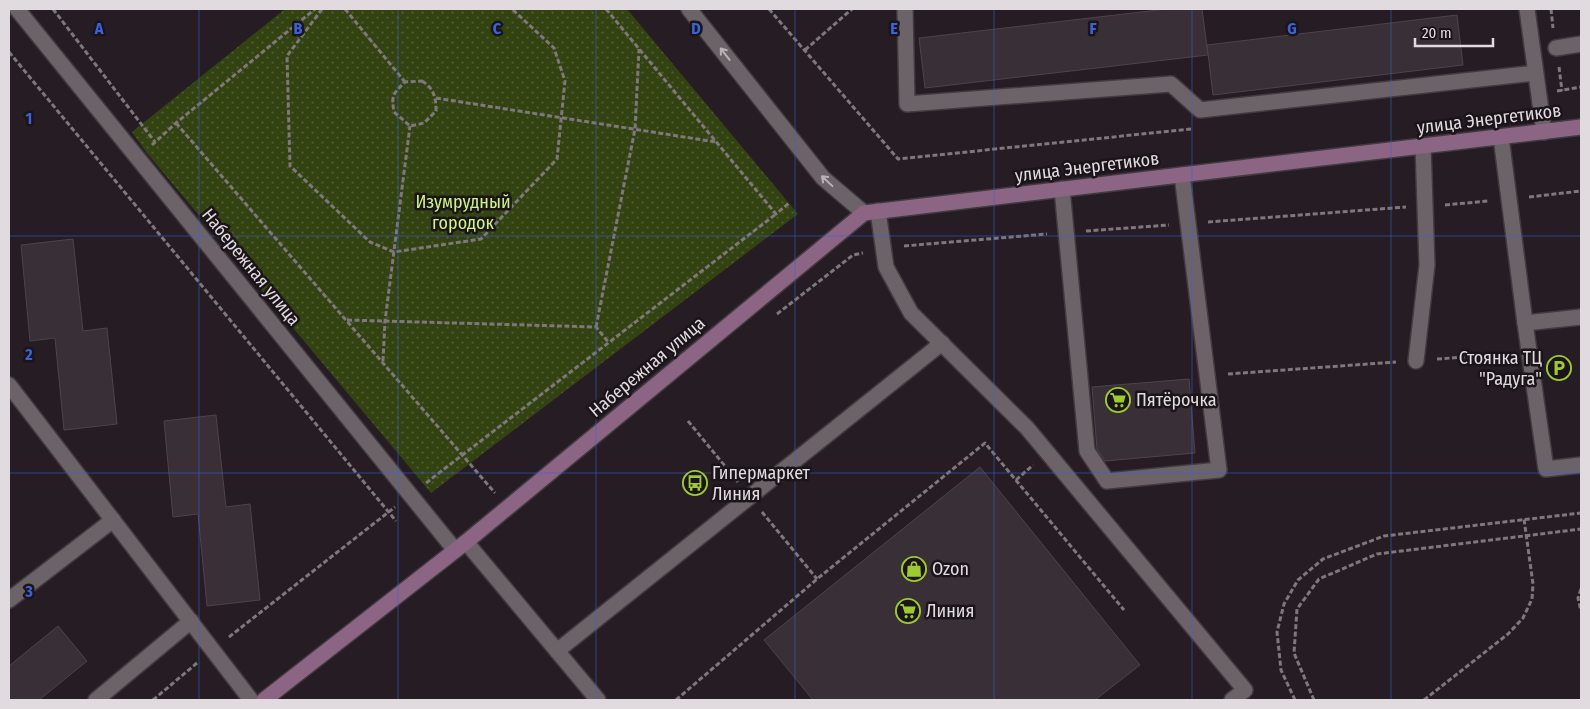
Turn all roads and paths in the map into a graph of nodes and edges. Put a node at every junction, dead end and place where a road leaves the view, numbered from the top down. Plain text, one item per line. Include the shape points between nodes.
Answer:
1 (17, 9) edge
2 (53, 9) edge
3 (315, 9) edge
4 (322, 9) edge
5 (345, 9) edge
6 (512, 9) edge
7 (606, 9) edge
8 (689, 9) edge
9 (769, 9) edge
10 (852, 9) edge
11 (905, 9) edge
12 (1526, 9) edge
13 (1581, 44) edge
14 (1556, 48) dead end
15 (639, 49) junction
16 (805, 50) junction
17 (9, 52) edge
18 (1535, 74) junction
19 (405, 82) junction
20 (1581, 87) edge
21 (1538, 94) junction
22 (436, 98) junction
23 (561, 117) junction
24 (176, 123) junction
25 (410, 126) junction
26 (1581, 127) edge
27 (635, 129) junction
28 (1193, 129) dead end
29 (1544, 132) junction
30 (1501, 137) junction
31 (156, 142) junction
32 (716, 142) junction
33 (1423, 146) junction
34 (150, 147) dead end
35 (1182, 175) junction
36 (1062, 189) junction
37 (1581, 191) edge
38 (1509, 200) junction
39 (789, 203) dead end
40 (1425, 206) junction
41 (871, 212) junction
42 (776, 214) junction
43 (1188, 224) junction
44 (1066, 232) junction
45 (884, 250) junction
46 (394, 252) junction
47 (853, 255) dead end
48 (1581, 317) edge
49 (347, 320) junction
50 (385, 321) junction
51 (1525, 323) junction
52 (596, 327) junction
53 (609, 343) junction
54 (942, 343) junction
55 (1529, 352) junction
56 (1416, 360) junction
57 (383, 362) junction
58 (1207, 376) junction
59 (9, 385) edge
60 (1047, 452) junction
61 (463, 454) junction
62 (1581, 465) edge
63 (1016, 480) junction
64 (411, 495) junction
65 (507, 508) junction
66 (388, 512) junction
67 (1581, 513) edge
68 (1524, 519) junction
69 (113, 520) junction
70 (396, 521) dead end
71 (1581, 529) edge
72 (1526, 535) junction
73 (460, 546) junction
74 (1581, 588) edge
75 (9, 600) edge
76 (1124, 610) dead end
77 (1581, 612) edge
78 (191, 621) junction
79 (212, 650) junction
80 (557, 652) junction
81 (96, 700) edge
82 (153, 700) edge
83 (251, 700) edge
84 (264, 700) edge
85 (598, 700) edge
86 (676, 700) edge
87 (1232, 700) edge
88 (1295, 700) edge
89 (1314, 700) edge
90 (1424, 700) edge

1 - 64 street, Набережная улица
2 - 31 path
3 - 24 path
4 - 46 path via 287,56 290,166 370,242
5 - 19 path
6 - 23 path via 554,48 564,81
7 - 15 path
41 -> 8 street via 823,178
9 - 16 path
10 - 16 path
11 - 18 street via 907,104 1171,84 1200,110
12 - 18 street
13 - 14 street
15 - 27 path
15 - 32 path
16 - 28 path via 898,159
17 - 66 path
18 - 21 street
19 - 22 path via 428,84
19 - 25 path via 393,94 392,100 394,112
20 - 21 path
21 - 29 street
22 - 23 path
22 - 25 path via 436,111 424,123
23 - 27 path
23 - 46 path via 557,159 481,239
24 - 31 path
24 - 49 path
25 - 46 path
26 - 29 main road, улица Энергетиков
27 - 32 path
27 - 52 path
29 - 30 main road, улица Энергетиков
30 - 33 main road, улица Энергетиков
30 - 38 street
31 - 34 path
32 - 42 path
33 - 35 main road, улица Энергетиков
33 - 40 street
35 - 36 main road, улица Энергетиков
35 - 43 street
36 - 41 main road, улица Энергетиков
36 - 44 street
37 - 38 path
38 - 40 path
38 - 51 street
39 - 42 path
40 - 43 path
40 - 56 street via 1427,265
41 - 45 street
41 - 65 main road, Набережная улица
42 - 53 path
43 - 44 path
43 - 58 street
44 - 45 path via 917,244
44 - 58 street via 1087,452 1107,481 1219,470
45 - 47 path
45 - 54 street via 886,267 911,313
46 - 50 path
48 - 51 street
49 - 50 path
49 - 57 path
50 - 52 path
50 - 57 path
51 - 55 street
52 - 53 path
53 - 61 path
54 - 60 street
54 - 80 street
55 - 56 path
55 - 62 street via 1546,469
56 - 58 path
57 - 61 path
59 - 69 street
60 - 63 path
60 - 87 street via 1245,690
61 - 64 path
61 - 65 path
63 - 76 path
63 - 86 path via 985,443 817,579
64 - 66 path
64 - 73 street, Набережная улица
65 - 73 main road, Набережная улица
66 - 70 path
66 - 79 path
67 - 68 path
68 - 72 path
68 - 88 path via 1384,536 1323,560 1298,580 1284,604 1277,632 1281,670
69 - 75 street
69 - 78 street
71 - 72 path
72 - 89 path via 1377,554 1319,579 1297,609 1294,653
72 - 90 path via 1533,584 1532,599 1524,618
73 - 80 street
73 - 84 main road, Набережная улица
74 - 77 path via 1578,598
78 - 79 street
78 - 81 street
79 - 82 path
79 - 83 street
80 - 85 street

